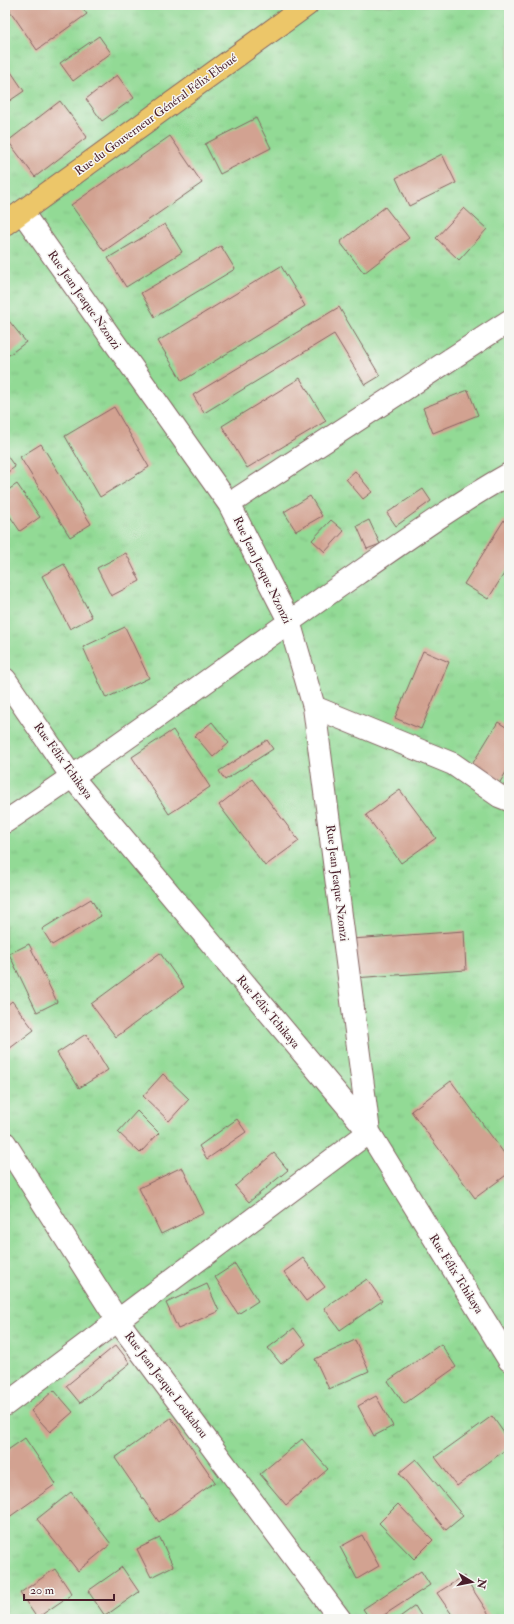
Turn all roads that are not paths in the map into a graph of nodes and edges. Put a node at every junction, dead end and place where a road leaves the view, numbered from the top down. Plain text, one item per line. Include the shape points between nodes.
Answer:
1 (307, 5) edge
2 (14, 218) edge
3 (509, 321) edge
4 (509, 474) edge
5 (229, 504) junction
6 (289, 621) junction
7 (5, 679) edge
8 (314, 707) junction
9 (72, 777) junction
10 (509, 800) edge
11 (5, 822) edge
12 (370, 1132) junction
13 (5, 1143) edge
14 (118, 1321) junction
15 (509, 1360) edge
16 (5, 1405) edge
17 (340, 1619) edge

1 - 2 main road, Rue du Gouverneur Général Félix Eboué
2 - 5 street, Rue Jean Jeaque Nzonzi
3 - 5 street
4 - 6 street via 471,496
5 - 6 street, Rue Jean Jeaque Nzonzi
6 - 8 street, Rue Jean Jeaque Nzonzi
6 - 9 street
7 - 9 street, Rue Félix Tchikaya
8 - 10 street via 453,764 499,796
8 - 12 street, Rue Jean Jeaque Nzonzi
9 - 11 street
9 - 12 street, Rue Félix Tchikaya
12 - 14 street
12 - 15 street, Rue Félix Tchikaya
13 - 14 street, Rue Jean Jeaque Loukabou
14 - 16 street
14 - 17 street, Rue Jean Jeaque Loukabou

